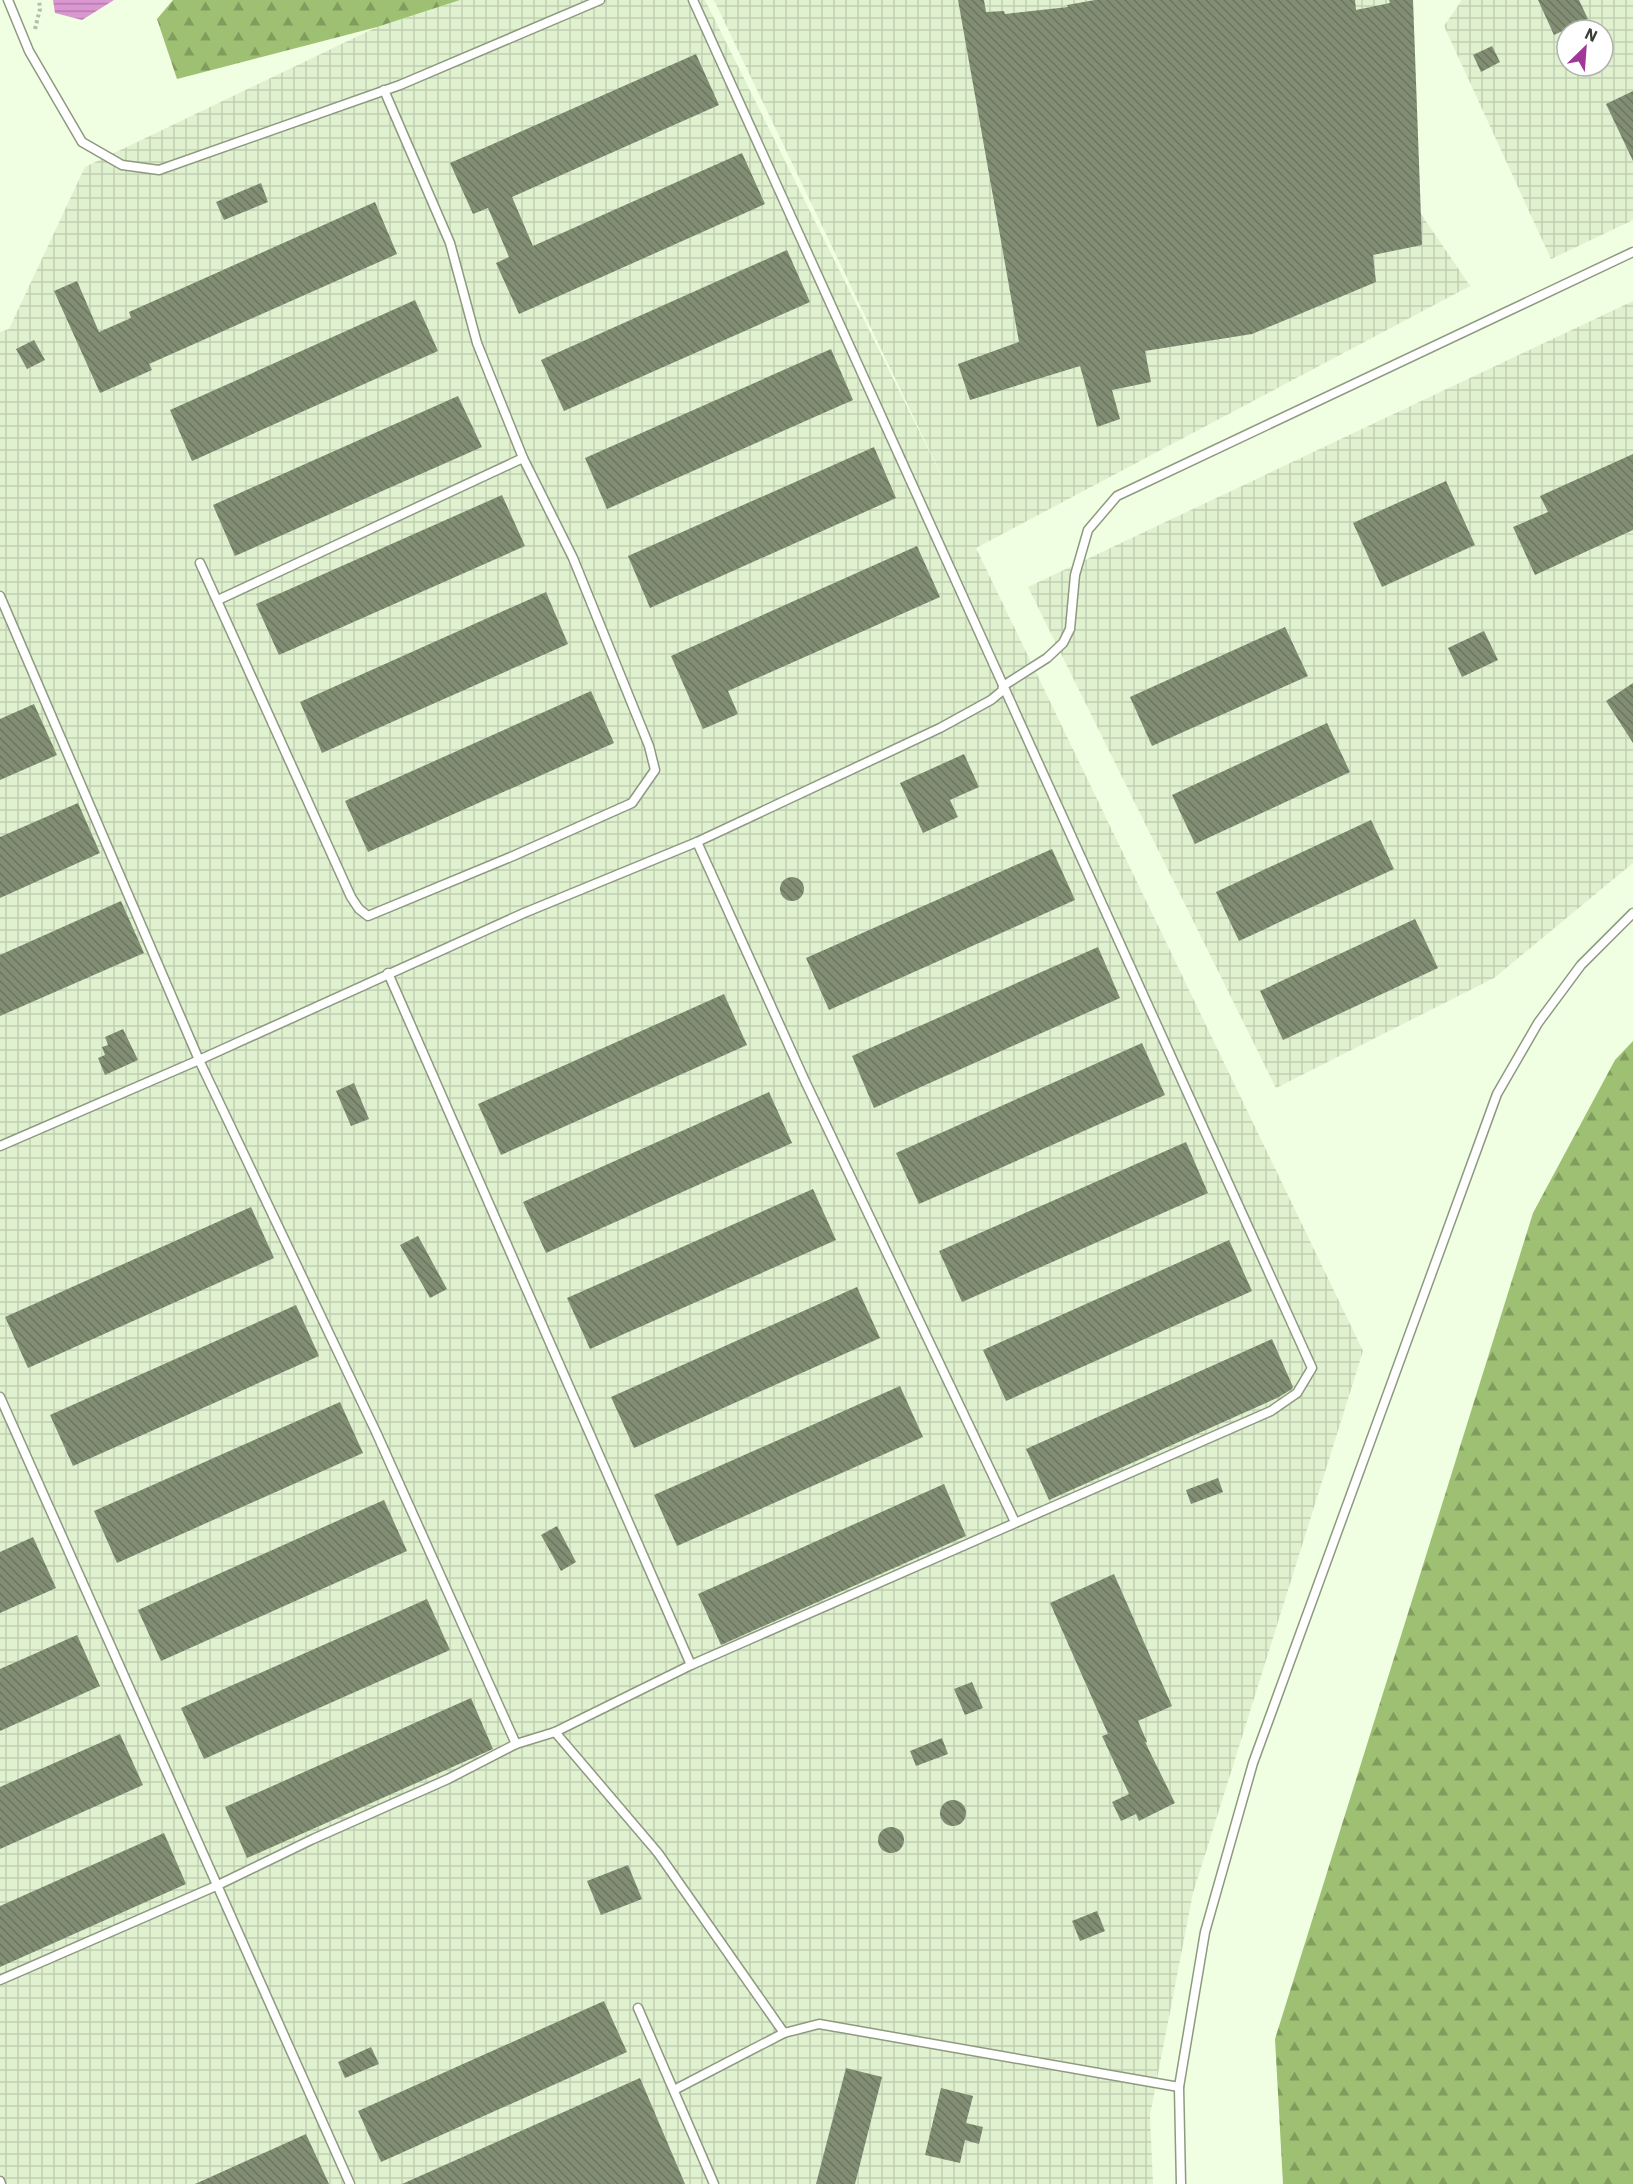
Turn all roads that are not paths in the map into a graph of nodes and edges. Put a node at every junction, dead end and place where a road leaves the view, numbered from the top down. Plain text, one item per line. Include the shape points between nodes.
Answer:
1 (8, 0) edge
2 (600, 0) edge
3 (693, 0) edge
4 (384, 90) junction
5 (1633, 252) edge
6 (523, 458) junction
7 (200, 563) dead end
8 (0, 596) edge
9 (218, 600) junction
10 (1004, 686) junction
11 (697, 842) junction
12 (1633, 913) edge
13 (388, 973) junction
14 (199, 1060) junction
15 (0, 1146) edge
16 (0, 1397) edge
17 (1015, 1522) junction
18 (691, 1665) junction
19 (555, 1732) junction
20 (516, 1744) junction
21 (216, 1886) junction
22 (0, 1980) edge
23 (638, 2008) dead end
24 (784, 2033) junction
25 (1179, 2087) junction
26 (674, 2090) junction
27 (350, 2184) edge
28 (714, 2184) edge
29 (1181, 2184) edge

1 - 4 lane via 29,51 82,142 122,165 159,170
2 - 4 lane
3 - 10 lane
4 - 6 lane via 450,243 477,344
5 - 10 lane via 1117,496 1088,530 1075,575 1070,629 1063,643
6 - 9 lane
6 - 9 lane via 573,558 650,746 655,770 632,803 368,916 351,897
7 - 9 lane
8 - 14 lane
10 - 11 lane via 992,700 940,728
10 - 17 lane via 1312,1368 1297,1393 1271,1411
11 - 13 lane
11 - 17 lane via 804,1079
12 - 25 lane via 1581,965 1538,1023 1497,1094 1252,1763 1205,1932
13 - 14 lane
13 - 18 lane
14 - 15 lane
14 - 20 lane via 376,1432
16 - 21 lane
17 - 18 lane
18 - 19 lane
19 - 20 lane
19 - 24 lane via 658,1853
20 - 21 lane
21 - 22 lane
21 - 27 lane
23 - 26 lane
24 - 25 lane via 819,2024
24 - 26 lane
25 - 29 lane
26 - 28 lane

